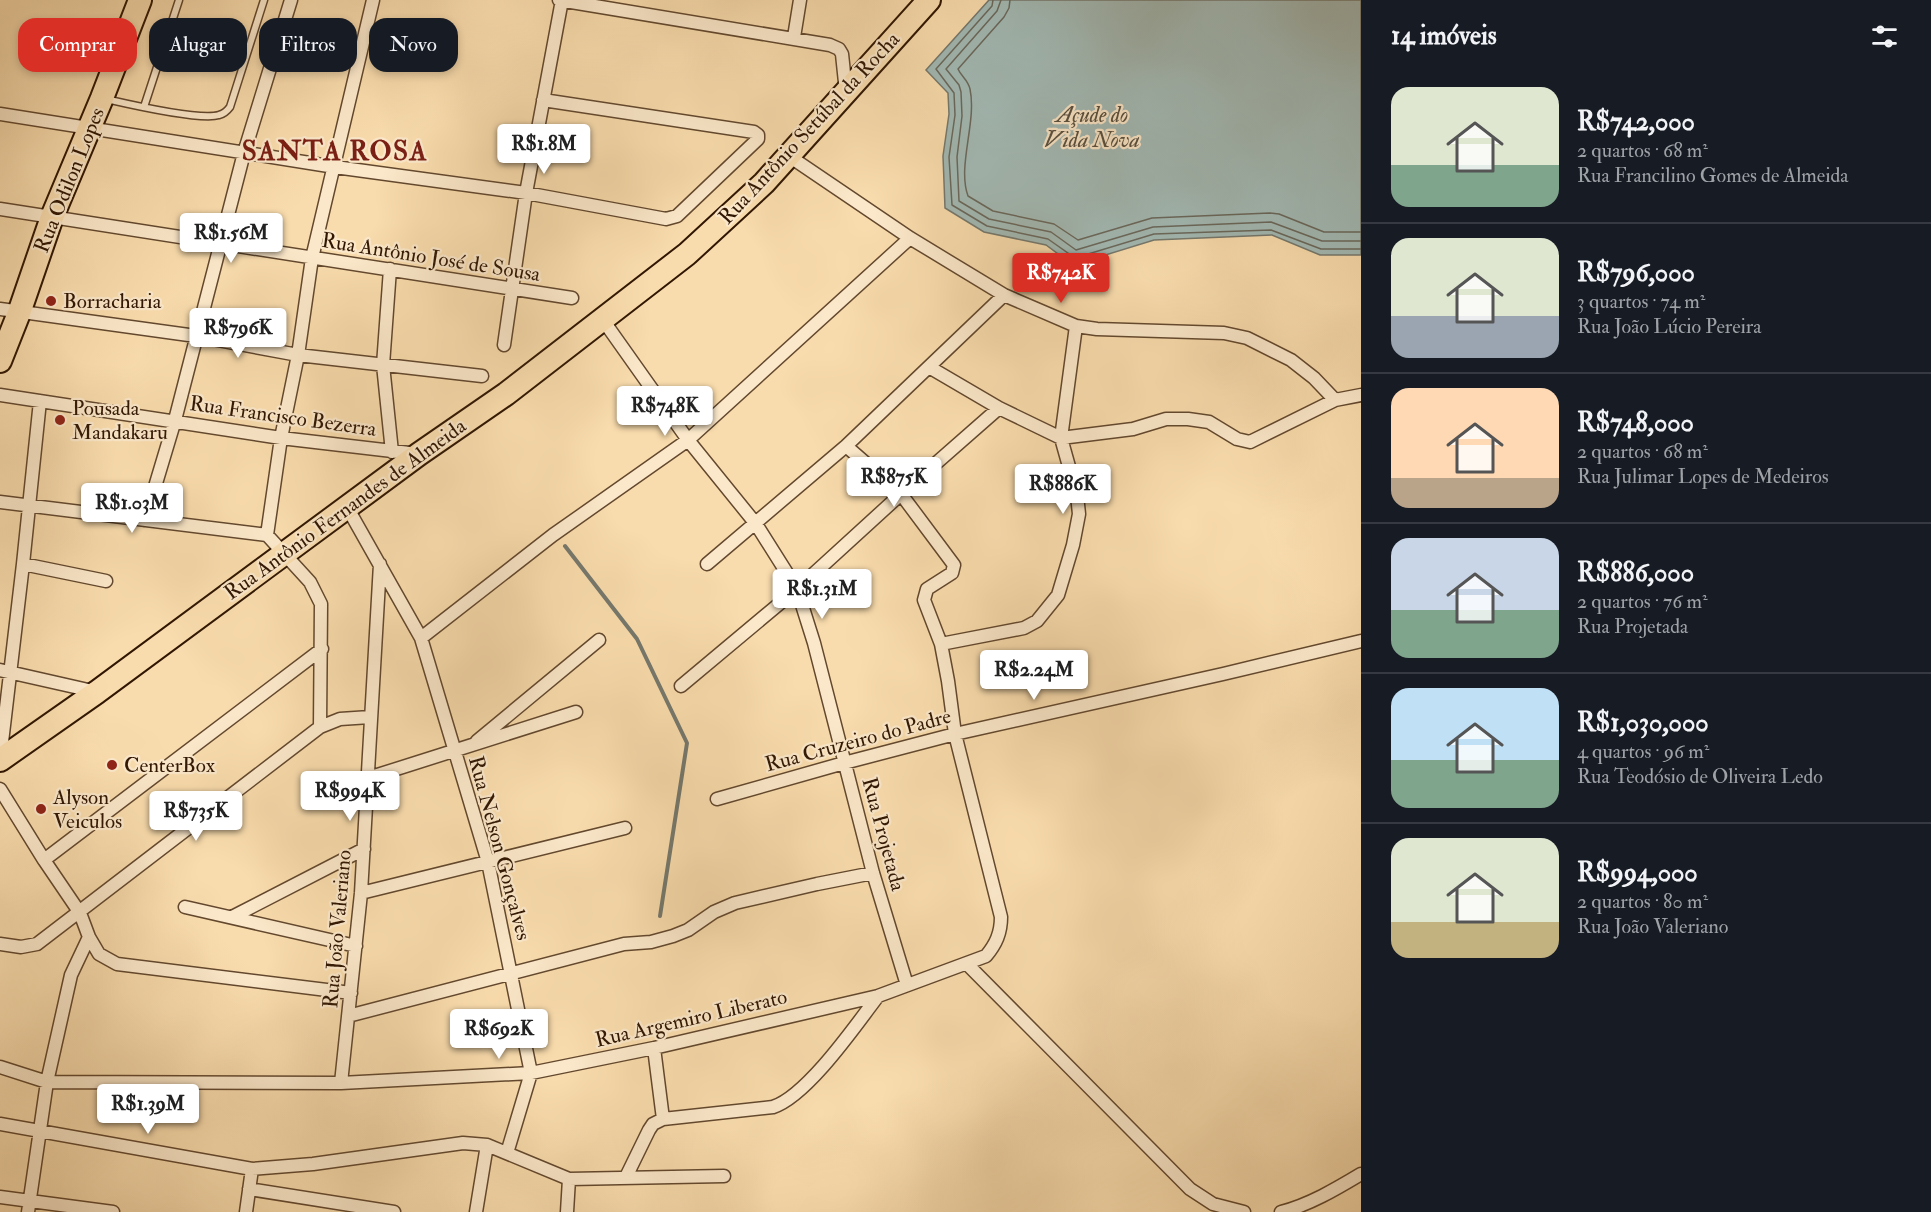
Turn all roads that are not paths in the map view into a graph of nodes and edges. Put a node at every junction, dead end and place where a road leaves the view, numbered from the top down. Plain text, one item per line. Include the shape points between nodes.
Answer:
1 (140, 0) edge
2 (179, 0) edge
3 (264, 0) edge
4 (291, 0) edge
5 (372, 0) edge
6 (561, 0) edge
7 (800, 0) edge
8 (929, 0) edge
9 (794, 37) junction
10 (846, 93) junction
11 (102, 98) junction
12 (543, 100) junction
13 (144, 107) junction
14 (0, 114) edge
15 (88, 128) junction
16 (244, 153) junction
17 (789, 156) junction
18 (334, 167) junction
19 (526, 193) junction
20 (0, 209) edge
21 (52, 217) junction
22 (910, 238) junction
23 (220, 243) junction
24 (687, 254) joint
25 (312, 258) junction
26 (390, 270) junction
27 (510, 288) junction
28 (1004, 295) junction
29 (572, 298) dead end
30 (10, 311) edge
31 (603, 320) junction
32 (1076, 326) junction
33 (196, 336) junction
34 (504, 345) dead end
35 (298, 354) junction
36 (0, 362) edge
37 (382, 365) junction
38 (930, 367) junction
39 (482, 376) dead end
40 (0, 395) edge
41 (1361, 395) edge
42 (1335, 400) junction
43 (40, 401) junction
44 (999, 408) junction
45 (175, 420) junction
46 (281, 438) junction
47 (1061, 438) junction
48 (688, 440) junction
49 (846, 446) junction
50 (392, 452) junction
51 (419, 454) junction
52 (901, 494) junction
53 (0, 502) edge
54 (29, 506) junction
55 (348, 507) junction
56 (145, 520) junction
57 (756, 524) junction
58 (267, 535) junction
59 (284, 552) junction
60 (380, 563) junction
61 (23, 564) junction
62 (707, 564) dead end
63 (106, 581) dead end
64 (797, 589) junction
65 (421, 638) junction
66 (599, 640) dead end
67 (1361, 640) edge
68 (940, 644) junction
69 (322, 649) junction
70 (6, 671) edge
71 (681, 686) dead end
72 (97, 692) junction
73 (576, 712) dead end
74 (370, 717) junction
75 (320, 727) junction
76 (955, 734) junction
77 (471, 745) junction
78 (455, 751) junction
79 (0, 760) edge
80 (844, 763) junction
81 (368, 778) junction
82 (0, 789) edge
83 (717, 799) dead end
84 (625, 828) dead end
85 (364, 849) junction
86 (44, 860) junction
87 (488, 862) junction
88 (873, 873) junction
89 (361, 893) junction
90 (185, 907) dead end
91 (80, 913) junction
92 (232, 917) junction
93 (89, 937) junction
94 (0, 944) edge
95 (356, 946) junction
96 (967, 964) junction
97 (512, 973) junction
98 (907, 985) junction
99 (351, 993) junction
100 (878, 996) junction
101 (348, 1016) junction
102 (654, 1048) junction
103 (0, 1067) edge
104 (531, 1073) junction
105 (47, 1082) junction
106 (341, 1083) junction
107 (663, 1119) junction
108 (0, 1124) edge
109 (40, 1131) junction
110 (487, 1146) junction
111 (507, 1153) junction
112 (252, 1169) junction
113 (1361, 1174) edge
114 (724, 1176) dead end
115 (626, 1177) junction
116 (569, 1179) junction
117 (249, 1189) junction
118 (0, 1197) edge
119 (29, 1207) edge
120 (113, 1212) edge
121 (246, 1212) edge
122 (394, 1212) edge
123 (476, 1212) edge
124 (567, 1212) edge
125 (1244, 1212) edge
126 (1281, 1212) edge

1 - 11 highway, Rua Odilon Lopes
2 - 13 lane
3 - 13 lane via 225,113 203,117
4 - 16 street
5 - 18 street
6 - 9 street
6 - 12 street
7 - 9 street
8 - 10 highway, Rua Antônio Setúbal da Rocha
9 - 10 street via 839,49
10 - 17 highway, Rua Antônio Setúbal da Rocha
11 - 13 lane
11 - 15 highway, Rua Odilon Lopes
12 - 19 street
12 - 19 street via 754,132 757,142 677,216 666,219
14 - 15 street
15 - 16 street
15 - 21 highway, Rua Odilon Lopes
16 - 18 street
16 - 23 street
17 - 22 street
17 - 24 highway, Rua Antônio Setúbal da Rocha
18 - 19 street
18 - 25 street
19 - 27 street
20 - 21 street, Rua Antônio José de Sousa
21 - 23 street, Rua Antônio José de Sousa
21 - 30 highway, Rua Odilon Lopes
22 - 28 street
22 - 48 street
23 - 25 street, Rua Antônio José de Sousa
23 - 33 street
24 - 31 highway, Rua Antônio Fernandes de Almeida
25 - 26 street, Rua Antônio José de Sousa
25 - 35 street
26 - 27 street, Rua Antônio José de Sousa
26 - 37 street
27 - 29 street, Rua Antônio José de Sousa
27 - 34 street
28 - 32 street
28 - 38 street
30 - 33 street
30 - 36 highway, Rua Odilon Lopes
31 - 48 street, Rua Projetada
31 - 51 highway, Rua Antônio Fernandes de Almeida
32 - 42 street via 1224,333 1247,338 1291,360
32 - 47 street
33 - 35 street
33 - 45 street
35 - 37 street
35 - 46 street
37 - 39 street
37 - 50 street
38 - 44 street
38 - 49 street
40 - 43 street, Rua Francisco Bezerra
41 - 42 street
42 - 47 street via 1250,442 1237,439 1209,422 1188,419 1166,419 1133,429
43 - 45 street, Rua Francisco Bezerra
43 - 54 street
44 - 47 street
44 - 52 street
45 - 46 street, Rua Francisco Bezerra
45 - 56 street
46 - 50 street, Rua Francisco Bezerra
46 - 58 street
47 - 68 street via 1079,514 1058,595 1037,621 1024,628
48 - 57 street, Rua Projetada
48 - 65 street via 553,535
49 - 52 street
49 - 57 street
50 - 51 street, Rua Francisco Bezerra
51 - 55 highway, Rua Antônio Fernandes de Almeida
52 - 64 street
52 - 68 street, Rua Argemiro Liberato via 954,565 952,573 925,594
53 - 54 street
54 - 56 street
54 - 61 street
55 - 59 highway, Rua Antônio Fernandes de Almeida
55 - 60 street, Rua Nelson Gonçalves
56 - 58 street
57 - 62 street
57 - 64 street, Rua Projetada
58 - 59 street
59 - 69 street via 310,582 321,604
59 - 72 highway, Rua Antônio Fernandes de Almeida
60 - 65 street, Rua Nelson Gonçalves
60 - 74 street, Rua João Valeriano
61 - 63 street
61 - 70 street
64 - 71 street
64 - 80 street, Rua Projetada
65 - 78 street, Rua Nelson Gonçalves
66 - 77 street
67 - 76 street, Rua Cruzeiro do Padre
68 - 76 street, Rua Argemiro Liberato
69 - 75 street
69 - 86 street
70 - 72 street
70 - 79 street
72 - 79 highway, Rua Antônio Fernandes de Almeida
73 - 77 street
74 - 75 street via 340,719
74 - 81 street, Rua João Valeriano
75 - 91 street
76 - 80 street, Rua Cruzeiro do Padre
76 - 96 street, Rua Argemiro Liberato via 1001,917 1001,930 993,948 986,956
77 - 78 street
78 - 81 street
78 - 87 street, Rua Nelson Gonçalves
80 - 83 street, Rua Cruzeiro do Padre
80 - 88 street, Rua Projetada
81 - 85 street, Rua João Valeriano
82 - 86 street
84 - 87 street
85 - 89 street, Rua João Valeriano
85 - 92 street
86 - 91 street
87 - 89 street
87 - 97 street, Rua Nelson Gonçalves
88 - 97 street via 735,903 662,940 624,944
88 - 98 street, Rua Projetada
89 - 95 street, Rua João Valeriano
90 - 92 street
91 - 93 street
91 - 94 street via 38,944
92 - 95 street
93 - 99 street via 99,954 117,964
93 - 105 street via 71,975
95 - 99 street, Rua João Valeriano
96 - 98 street, Rua Argemiro Liberato
96 - 125 street via 1190,1189 1213,1204
97 - 101 street
97 - 104 street, Rua Nelson Gonçalves
98 - 100 street, Rua Argemiro Liberato
99 - 101 street, Rua João Valeriano
100 - 102 street, Rua Argemiro Liberato
100 - 107 street via 844,1042 782,1104
101 - 106 street, Rua João Valeriano
102 - 104 street, Rua Argemiro Liberato
102 - 107 street
103 - 105 street, Rua Argemiro Liberato
104 - 106 street, Rua Argemiro Liberato
104 - 111 street, Rua Nelson Gonçalves
105 - 106 street, Rua Argemiro Liberato
105 - 109 street
107 - 115 street via 649,1130
108 - 109 street
109 - 112 street
109 - 119 street
110 - 111 street
110 - 112 street via 463,1143
110 - 123 street
111 - 116 street
112 - 117 street
113 - 126 street via 1333,1191
114 - 115 street
115 - 116 street
116 - 124 street
117 - 121 street
117 - 122 street
118 - 119 street
119 - 120 street

